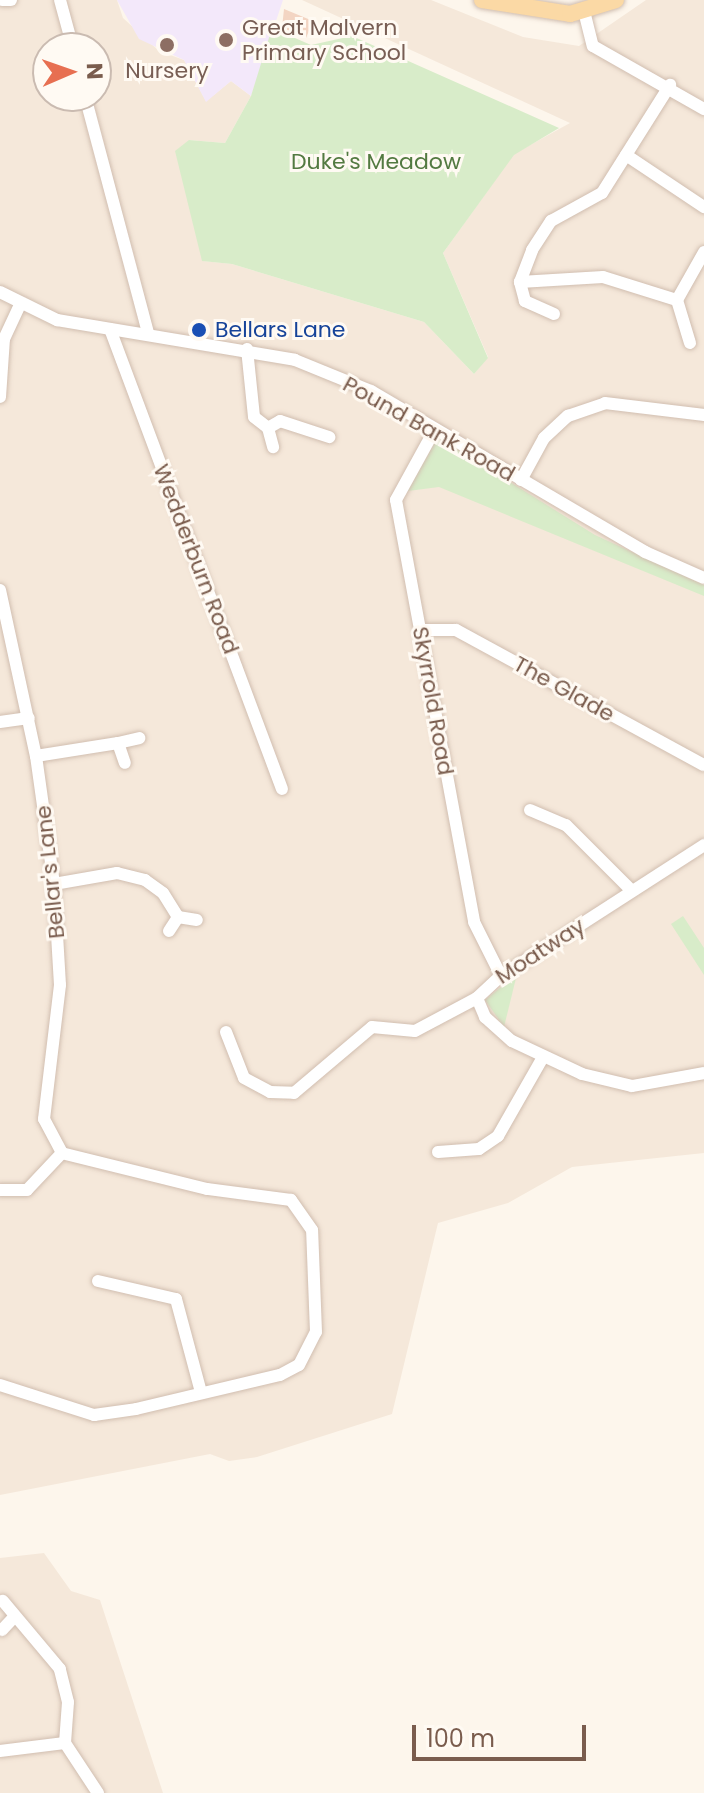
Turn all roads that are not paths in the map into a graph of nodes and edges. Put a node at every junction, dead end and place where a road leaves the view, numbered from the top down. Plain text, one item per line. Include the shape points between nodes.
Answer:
1 (2, 0) edge
2 (11, 0) edge
3 (60, 0) edge
4 (482, 0) edge
5 (616, 0) edge
6 (584, 11) junction
7 (69, 32) edge
8 (670, 85) junction
9 (704, 109) edge
10 (89, 112) edge
11 (626, 155) junction
12 (704, 207) edge
13 (704, 252) edge
14 (520, 282) junction
15 (0, 292) edge
16 (677, 300) junction
17 (19, 307) junction
18 (554, 314) dead end
19 (110, 329) junction
20 (148, 333) junction
21 (690, 343) dead end
22 (247, 349) junction
23 (0, 397) edge
24 (704, 415) edge
25 (268, 428) junction
26 (435, 429) junction
27 (329, 437) dead end
28 (273, 447) dead end
29 (521, 480) junction
30 (704, 578) edge
31 (0, 590) edge
32 (420, 630) junction
33 (29, 718) junction
34 (0, 722) edge
35 (139, 738) dead end
36 (118, 743) junction
37 (36, 756) junction
38 (125, 763) dead end
39 (704, 765) edge
40 (282, 789) dead end
41 (530, 810) dead end
42 (704, 845) edge
43 (54, 884) junction
44 (632, 891) junction
45 (178, 917) junction
46 (197, 920) dead end
47 (169, 931) dead end
48 (501, 976) junction
49 (477, 998) junction
50 (226, 1032) dead end
51 (542, 1059) junction
52 (704, 1073) edge
53 (438, 1152) dead end
54 (62, 1153) junction
55 (0, 1190) edge
56 (98, 1281) dead end
57 (0, 1385) edge
58 (201, 1392) junction
59 (3, 1601) dead end
60 (13, 1618) junction
61 (2, 1630) edge
62 (65, 1743) junction
63 (0, 1751) edge
64 (98, 1793) edge

1 - 2 street
3 - 7 street
4 - 6 main road via 532,11
5 - 6 main road
6 - 8 street via 593,46
8 - 9 street
8 - 11 street
10 - 20 street
11 - 12 street
11 - 14 street via 602,193 551,221
13 - 16 street
14 - 16 street via 603,277
14 - 18 street via 525,301
15 - 17 street, Pound Bank Road
16 - 21 street
17 - 19 street, Pound Bank Road
17 - 23 street via 4,339
19 - 20 street, Pound Bank Road
19 - 40 street, Wedderburn Road
20 - 22 street, Pound Bank Road
22 - 25 street via 254,417
22 - 26 street, Pound Bank Road via 371,391
24 - 29 street via 633,402 593,407 568,416 544,438
25 - 27 street via 280,421
25 - 28 street
26 - 29 street, Pound Bank Road
26 - 32 street, Skyrrold Road via 396,500
29 - 30 street, Pound Bank Road via 645,552
31 - 33 street, Bellar's Lane
32 - 39 street, The Glade via 456,630
32 - 48 street, Skyrrold Road via 474,922
33 - 34 street
33 - 37 street, Bellar's Lane
35 - 36 street
36 - 37 street
36 - 38 street
37 - 43 street, Bellar's Lane
41 - 44 street via 566,825
42 - 44 street, Moatway
43 - 45 street via 117,873 145,880 163,893
43 - 54 street, Bellar's Lane via 60,985 44,1119
44 - 48 street, Moatway
45 - 46 street
45 - 47 street
48 - 49 street, Moatway
49 - 50 street, Moatway via 415,1031 372,1027 294,1093 270,1092 244,1078
49 - 51 street via 485,1017
51 - 52 street via 632,1086
51 - 53 street via 498,1136 479,1149
54 - 55 street via 27,1190
54 - 58 street via 207,1189 278,1194 301,1207 312,1230 316,1315 311,1349 280,1375
56 - 58 street via 176,1299
57 - 58 street via 94,1415
59 - 60 street
60 - 61 street
60 - 62 street via 60,1669 68,1702
62 - 63 street
62 - 64 street

